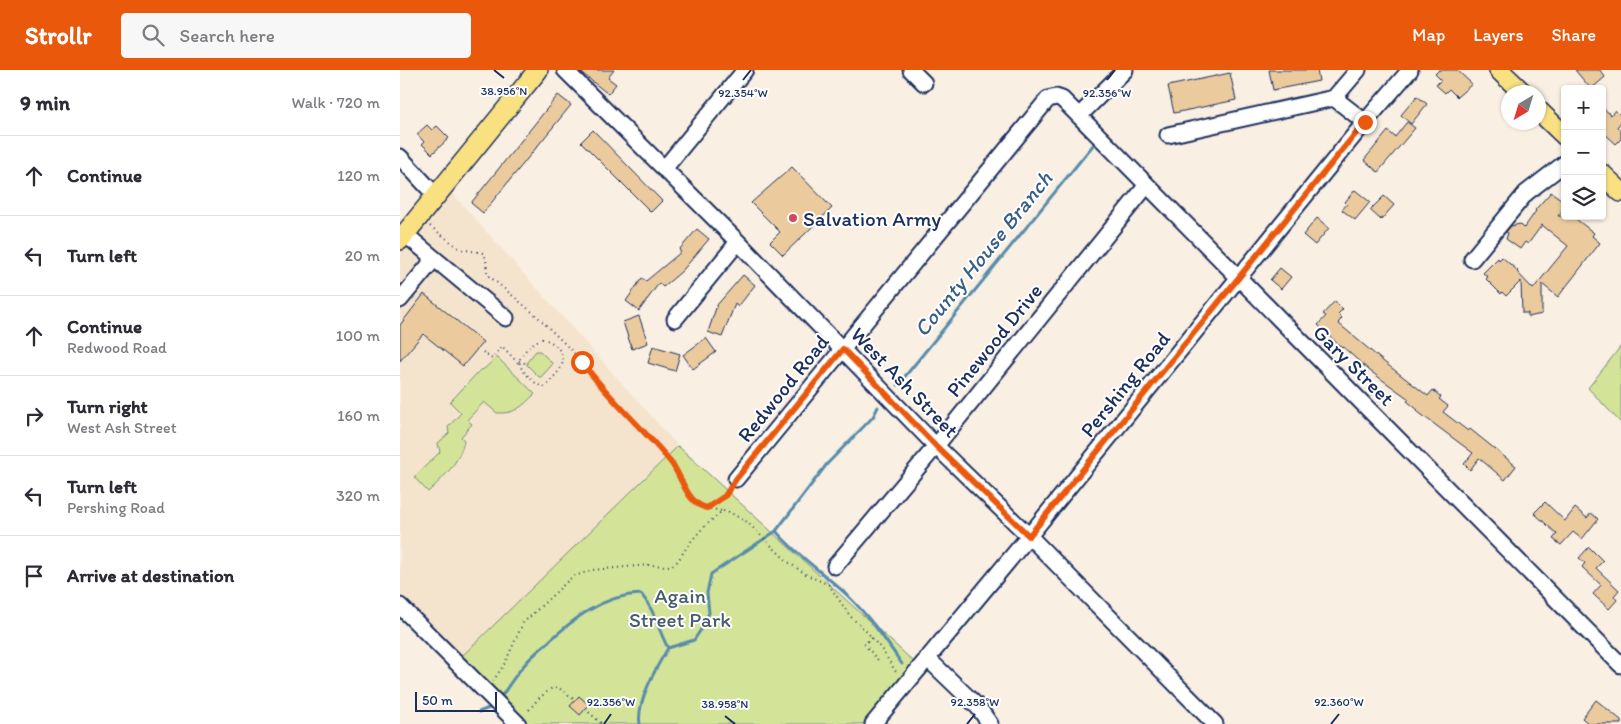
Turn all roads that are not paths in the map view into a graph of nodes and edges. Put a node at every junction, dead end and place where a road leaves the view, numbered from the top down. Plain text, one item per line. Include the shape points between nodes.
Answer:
1 (538, 70) edge
2 (566, 70) edge
3 (745, 70) edge
4 (912, 70) edge
5 (1126, 70) edge
6 (1358, 70) edge
7 (1410, 70) edge
8 (1499, 70) edge
9 (924, 83) dead end
10 (1515, 85) edge
11 (1056, 97) joint
12 (1334, 98) junction
13 (1079, 116) junction
14 (1546, 118) edge
15 (1365, 122) junction
16 (1561, 132) edge
17 (1168, 135) dead end
18 (400, 157) edge
19 (1561, 166) edge
20 (664, 169) junction
21 (1603, 175) edge
22 (1147, 185) junction
23 (1621, 192) edge
24 (436, 196) junction
25 (402, 237) edge
26 (738, 242) junction
27 (430, 255) junction
28 (1472, 259) dead end
29 (1238, 279) junction
30 (400, 300) edge
31 (506, 318) dead end
32 (675, 319) dead end
33 (843, 349) junction
34 (936, 446) junction
35 (736, 479) road end
36 (1029, 536) junction
37 (835, 566) dead end
38 (400, 606) edge
39 (927, 658) junction
40 (1621, 665) edge
41 (518, 724) edge
42 (873, 724) edge
43 (990, 724) edge
44 (1215, 724) edge

1 - 24 main road
2 - 20 street, West Ash Street
3 - 20 street
4 - 9 street
5 - 13 street
6 - 12 street
7 - 15 street, Pershing Road
8 - 10 main road
11 - 13 street, Gary Street
11 - 33 street, Redwood Road via 1048,99
12 - 15 street
12 - 17 street
13 - 22 street, Gary Street
14 - 16 main road
15 - 29 street, Pershing Road
18 - 24 street
19 - 28 street via 1526,193
20 - 26 street, West Ash Street
21 - 23 main road
22 - 29 street, Gary Street
22 - 34 street, Pinewood Drive
24 - 25 main road
25 - 27 street
26 - 32 street
26 - 33 street, West Ash Street
27 - 30 street via 430,264
27 - 31 street
29 - 36 street, Pershing Road
29 - 40 street, Gary Street
33 - 34 street, West Ash Street
33 - 35 street, Redwood Road
34 - 36 street, West Ash Street
34 - 37 street, Pinewood Drive
36 - 39 street, Pershing Road
36 - 44 street, West Ash Street
38 - 41 street
39 - 42 street, Pershing Road
39 - 43 street via 978,707

